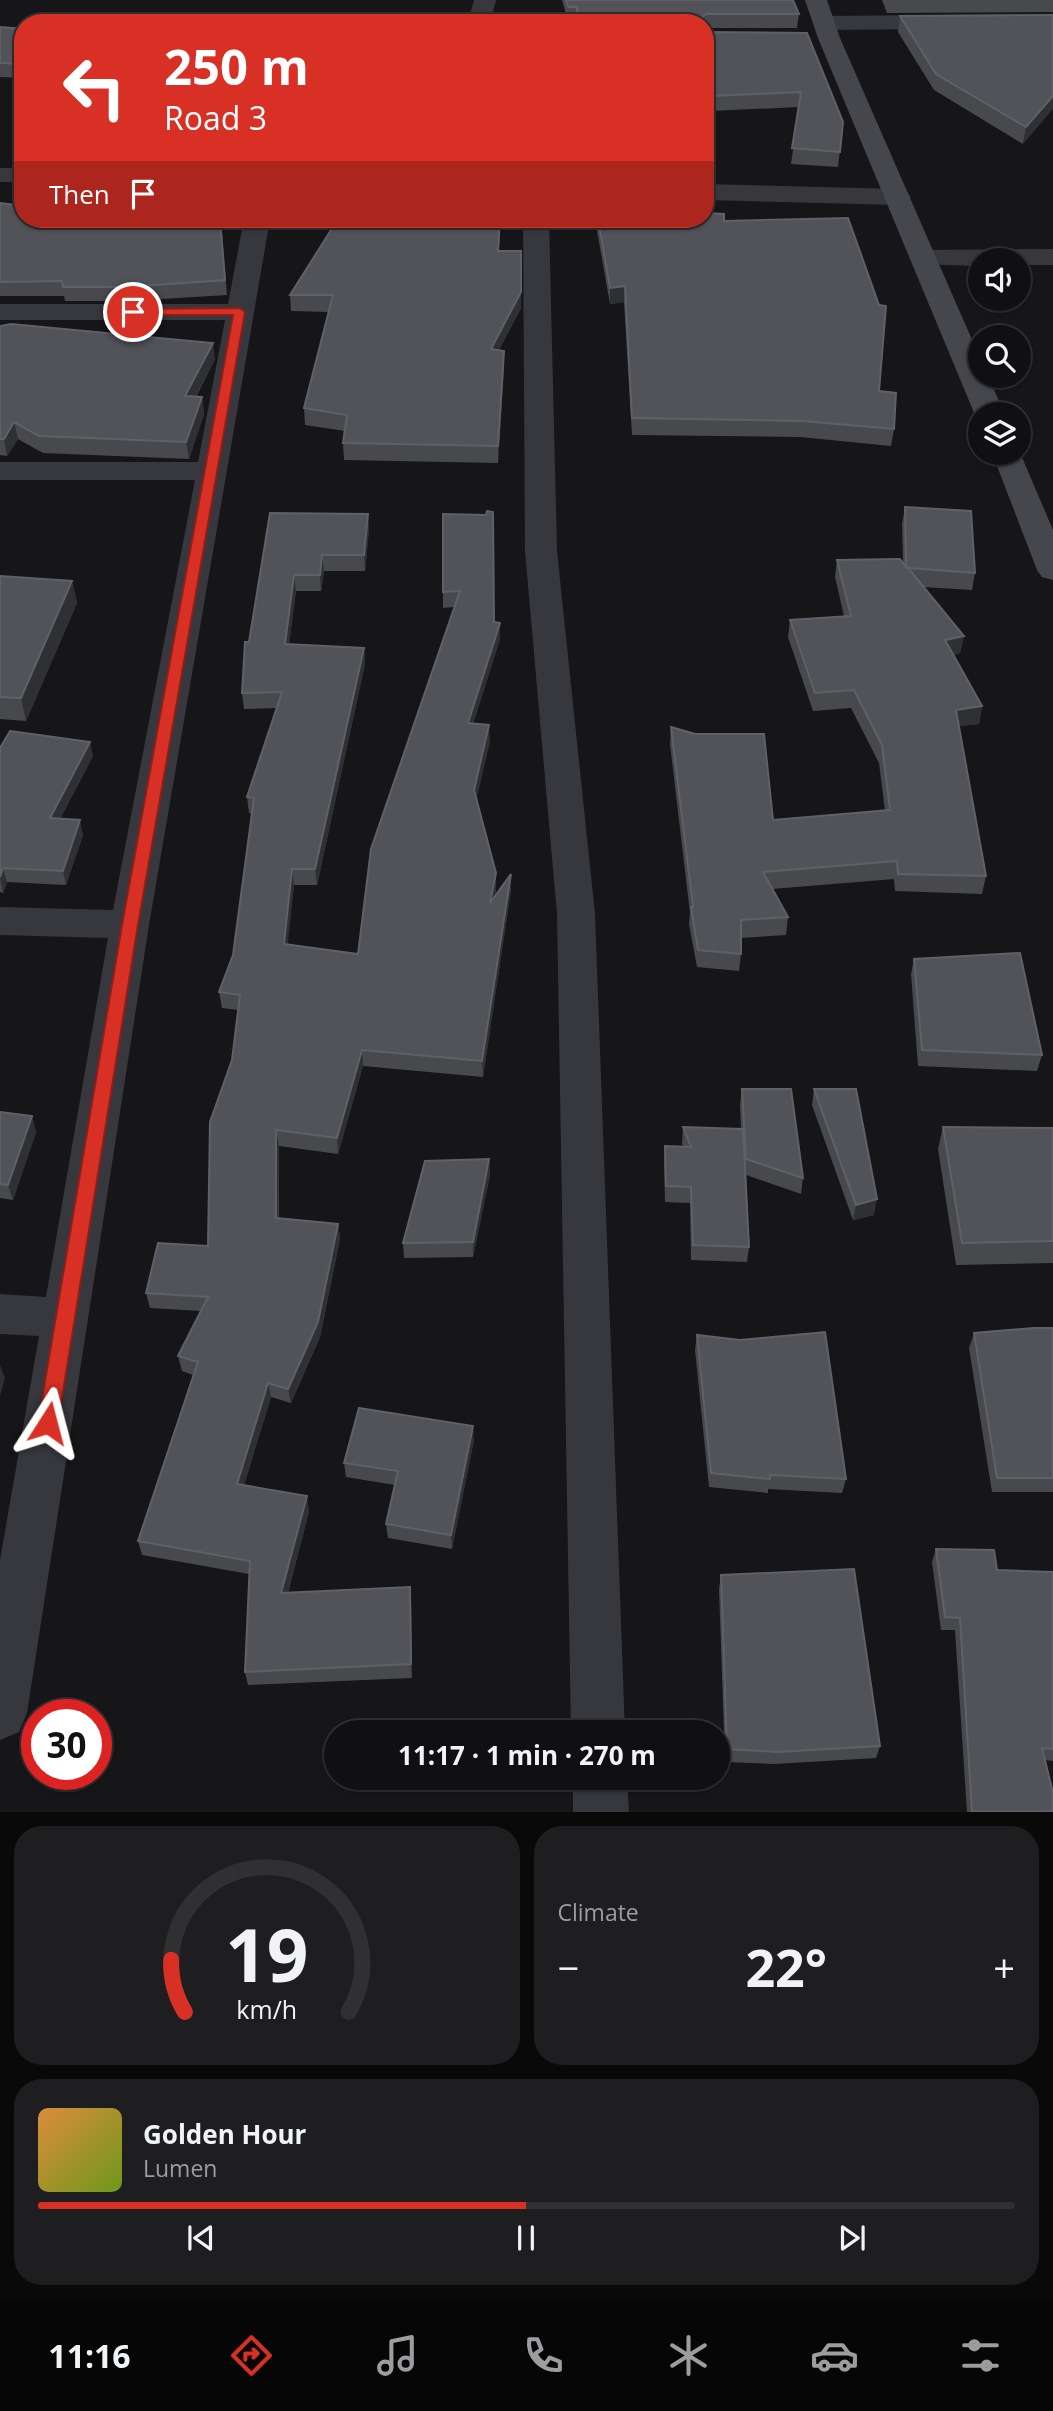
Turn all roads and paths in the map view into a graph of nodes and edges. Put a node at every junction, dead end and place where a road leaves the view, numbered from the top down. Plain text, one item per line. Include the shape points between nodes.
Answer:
1 (823, 20) edge
2 (1053, 21) edge
3 (802, 38) edge
4 (714, 192) edge
5 (898, 197) junction
6 (255, 228) edge
7 (536, 228) edge
8 (1053, 257) edge
9 (923, 258) junction
10 (0, 312) edge
11 (240, 312) junction
12 (984, 402) edge
13 (1012, 465) edge
14 (0, 471) edge
15 (211, 471) junction
16 (1053, 570) edge
17 (0, 921) edge
18 (130, 925) junction
19 (0, 1314) edge
20 (65, 1318) junction
21 (0, 1713) edge
22 (598, 1720) edge
23 (600, 1790) edge
24 (601, 1812) edge

1 - 2 street
1 - 3 street
1 - 5 street
4 - 5 street
5 - 9 street
6 - 11 street
7 - 22 street via 541,551 576,914
8 - 9 street
9 - 12 street
10 - 11 street
11 - 15 street
13 - 16 street
14 - 15 street
15 - 18 street
17 - 18 street
18 - 20 street
19 - 20 street
20 - 21 street
23 - 24 street

